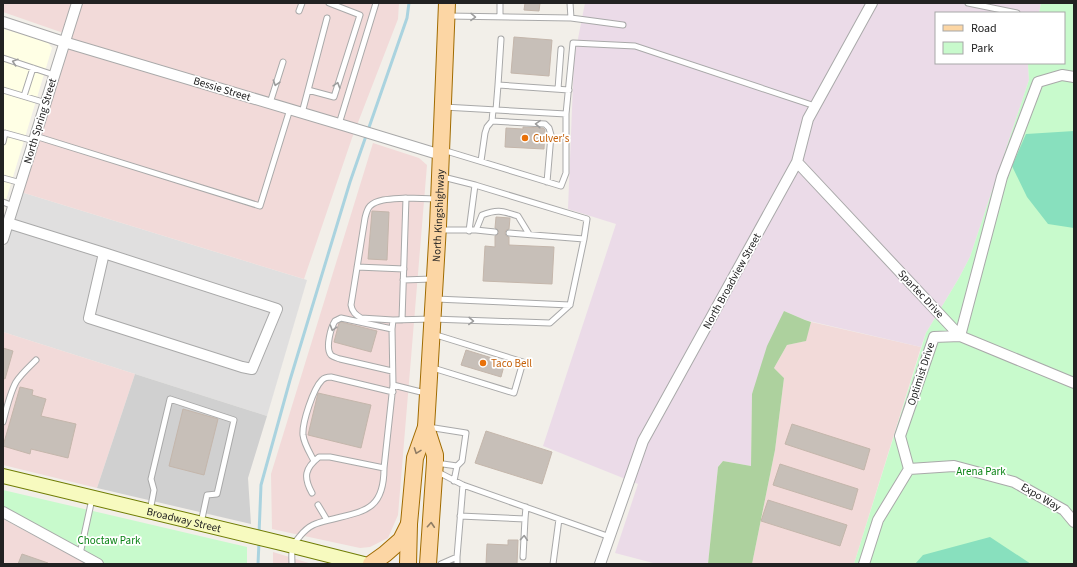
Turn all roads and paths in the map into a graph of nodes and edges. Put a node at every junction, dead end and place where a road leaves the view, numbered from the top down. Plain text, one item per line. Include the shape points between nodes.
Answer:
1 (77, 3) edge
2 (302, 3) edge
3 (329, 3) edge
4 (376, 3) edge
5 (500, 3) edge
6 (570, 3) edge
7 (872, 3) edge
8 (968, 3) edge
9 (447, 10) edge
10 (298, 11) dead end
11 (1012, 12) edge
12 (500, 17) junction
13 (328, 18) dead end
14 (571, 18) junction
15 (3, 22) edge
16 (623, 25) dead end
17 (501, 39) dead end
18 (64, 42) junction
19 (561, 49) dead end
20 (3, 58) edge
21 (283, 62) dead end
22 (33, 68) junction
23 (54, 75) junction
24 (1074, 77) edge
25 (498, 85) junction
26 (558, 89) junction
27 (3, 90) edge
28 (308, 90) junction
29 (569, 90) junction
30 (24, 96) junction
31 (46, 103) junction
32 (270, 103) junction
33 (443, 107) junction
34 (815, 107) junction
35 (290, 109) junction
36 (494, 110) junction
37 (302, 113) junction
38 (566, 114) junction
39 (492, 121) junction
40 (343, 125) junction
41 (35, 139) junction
42 (3, 142) edge
43 (441, 152) junction
44 (481, 162) junction
45 (797, 162) junction
46 (440, 176) junction
47 (3, 178) edge
48 (547, 182) junction
49 (21, 183) junction
50 (475, 185) junction
51 (406, 198) junction
52 (439, 199) junction
53 (3, 202) edge
54 (14, 206) junction
55 (8, 222) junction
56 (438, 230) junction
57 (469, 230) junction
58 (476, 230) junction
59 (495, 232) dead end
60 (509, 233) dead end
61 (529, 234) junction
62 (4, 235) edge
63 (584, 239) junction
64 (104, 253) junction
65 (357, 267) junction
66 (404, 269) junction
67 (434, 279) junction
68 (403, 280) junction
69 (433, 299) junction
70 (570, 306) junction
71 (393, 320) junction
72 (402, 320) junction
73 (432, 326) junction
74 (392, 329) junction
75 (960, 336) junction
76 (36, 360) dead end
77 (430, 367) junction
78 (392, 371) junction
79 (1074, 383) edge
80 (393, 385) junction
81 (392, 392) junction
82 (428, 394) junction
83 (3, 422) edge
84 (426, 427) junction
85 (314, 461) junction
86 (457, 466) junction
87 (435, 467) junction
88 (384, 468) junction
89 (909, 469) junction
90 (3, 476) edge
91 (454, 480) junction
92 (463, 485) junction
93 (312, 493) dead end
94 (93, 498) junction
95 (318, 505) dead end
96 (526, 507) junction
97 (3, 512) edge
98 (150, 512) junction
99 (460, 516) junction
100 (525, 519) junction
101 (559, 519) junction
102 (326, 520) junction
103 (1074, 522) edge
104 (201, 524) junction
105 (409, 524) junction
106 (610, 537) junction
107 (287, 544) junction
108 (80, 554) junction
109 (457, 557) junction
110 (523, 557) dead end
111 (98, 564) edge
112 (292, 564) edge
113 (364, 564) edge
114 (371, 564) edge
115 (408, 564) edge
116 (428, 564) edge
117 (441, 564) edge
118 (457, 564) edge
119 (553, 564) edge
120 (600, 564) edge
121 (864, 564) edge

1 - 18 street, North Spring Street
2 - 10 lane
28 -> 3 lane via 334,97 360,15
4 - 40 lane
5 - 12 lane
6 - 14 lane
7 - 34 street, North Broadview Street
8 - 11 lane
9 -> 12 lane
9 - 33 main road, North Kingshighway
12 - 14 lane
13 - 28 lane
14 - 16 lane
15 - 18 street, Bessie Street
17 - 25 lane
18 - 23 street, North Spring Street
18 - 32 street, Bessie Street
19 - 26 lane
22 -> 20 lane
21 -> 32 lane
22 - 23 lane
22 - 30 lane
23 - 31 street, North Spring Street
24 - 75 street via 1062,75 1038,82 1002,177
25 - 26 lane
25 - 36 lane
26 - 29 lane
27 - 30 lane
28 - 37 lane
29 - 34 lane via 573,43 635,46
29 - 38 lane
30 - 31 lane
31 - 41 street, North Spring Street
32 - 35 street, Bessie Street
33 - 36 lane
33 - 43 main road, North Kingshighway
34 - 45 street, North Broadview Street via 808,119
35 - 37 street, Bessie Street
35 - 41 lane via 260,206
36 - 38 lane
36 - 39 lane
37 - 40 street, Bessie Street
38 - 48 lane via 566,173 562,186
39 - 44 lane via 485,133
48 -> 39 lane via 551,135 549,128 545,124
40 - 43 street, Bessie Street via 381,138
41 - 42 lane via 6,134
41 - 49 street, North Spring Street
43 - 44 lane
43 - 46 main road, North Kingshighway
44 - 48 lane
45 - 75 street, Spartec Drive
45 - 106 street, North Broadview Street via 643,441
46 - 50 lane
46 - 52 main road, North Kingshighway
47 - 49 lane
49 - 54 street, North Spring Street
50 - 57 lane
50 - 63 lane via 587,219
51 - 52 lane
51 - 65 lane via 380,201 370,206 365,218
51 - 66 lane
52 - 56 main road, North Kingshighway
53 - 54 lane
54 - 55 street, North Spring Street
55 - 62 street, North Spring Street
55 - 64 street
56 - 57 lane
56 - 67 main road, North Kingshighway
57 - 58 lane
58 - 59 lane
58 - 61 lane via 482,215 492,211 503,211 518,216
60 - 61 lane
61 - 63 lane
63 - 70 lane
64 - 64 street via 277,309 252,369 89,318
65 - 66 lane
65 - 71 lane via 351,305 354,312 362,318
66 - 68 lane
67 - 68 lane
67 - 69 main road, North Kingshighway
68 - 72 lane
69 - 70 lane
69 - 73 main road, North Kingshighway
73 -> 70 lane via 550,323
71 - 72 lane
71 - 74 lane
72 - 73 lane
73 - 77 main road, North Kingshighway
73 - 77 lane via 523,362 514,393
74 - 78 lane
74 -> 78 lane via 341,318 334,323 329,343 333,356
75 - 79 street, Spartec Drive
75 - 89 street, Optimist Drive via 934,337 900,436
76 - 83 lane via 16,382
77 - 82 main road, North Kingshighway
78 - 80 lane
80 - 81 lane
80 - 82 lane
81 - 85 lane via 330,377 322,380 307,412 303,434
81 - 88 lane
82 - 84 main road, North Kingshighway
84 - 86 lane via 466,433 462,461
84 - 87 main road, North Kingshighway via 435,455
84 -> 105 main road, North Kingshighway via 414,458
85 - 88 lane via 319,457 330,457
85 - 93 lane via 306,477
86 - 87 lane
86 - 91 lane
87 - 91 lane
116 -> 87 main road, North Kingshighway
88 - 102 lane via 383,488 372,505 362,511
89 - 103 street, Expo Way via 954,466 1014,482 1064,510
89 - 121 street via 878,520
90 - 94 main road, Broadway Street
91 - 92 lane
92 - 96 lane
92 - 99 lane
94 - 98 main road, Broadway Street
94 - 108 lane
95 - 102 lane
96 - 100 lane
96 - 101 lane
97 - 108 street
98 - 104 main road, Broadway Street
98 - 104 lane via 154,490 151,479 170,399 234,420 218,494 207,496
99 - 100 lane
99 - 109 lane
110 -> 100 lane
101 - 106 lane
101 - 119 lane
102 - 107 lane via 310,526
104 - 107 main road, Broadway Street
105 - 114 main road via 400,540
105 - 115 main road, North Kingshighway
106 - 120 street, North Broadview Street
107 - 112 lane
107 - 113 main road, Broadway Street via 332,558
108 - 111 street
109 - 117 lane
109 - 118 lane

